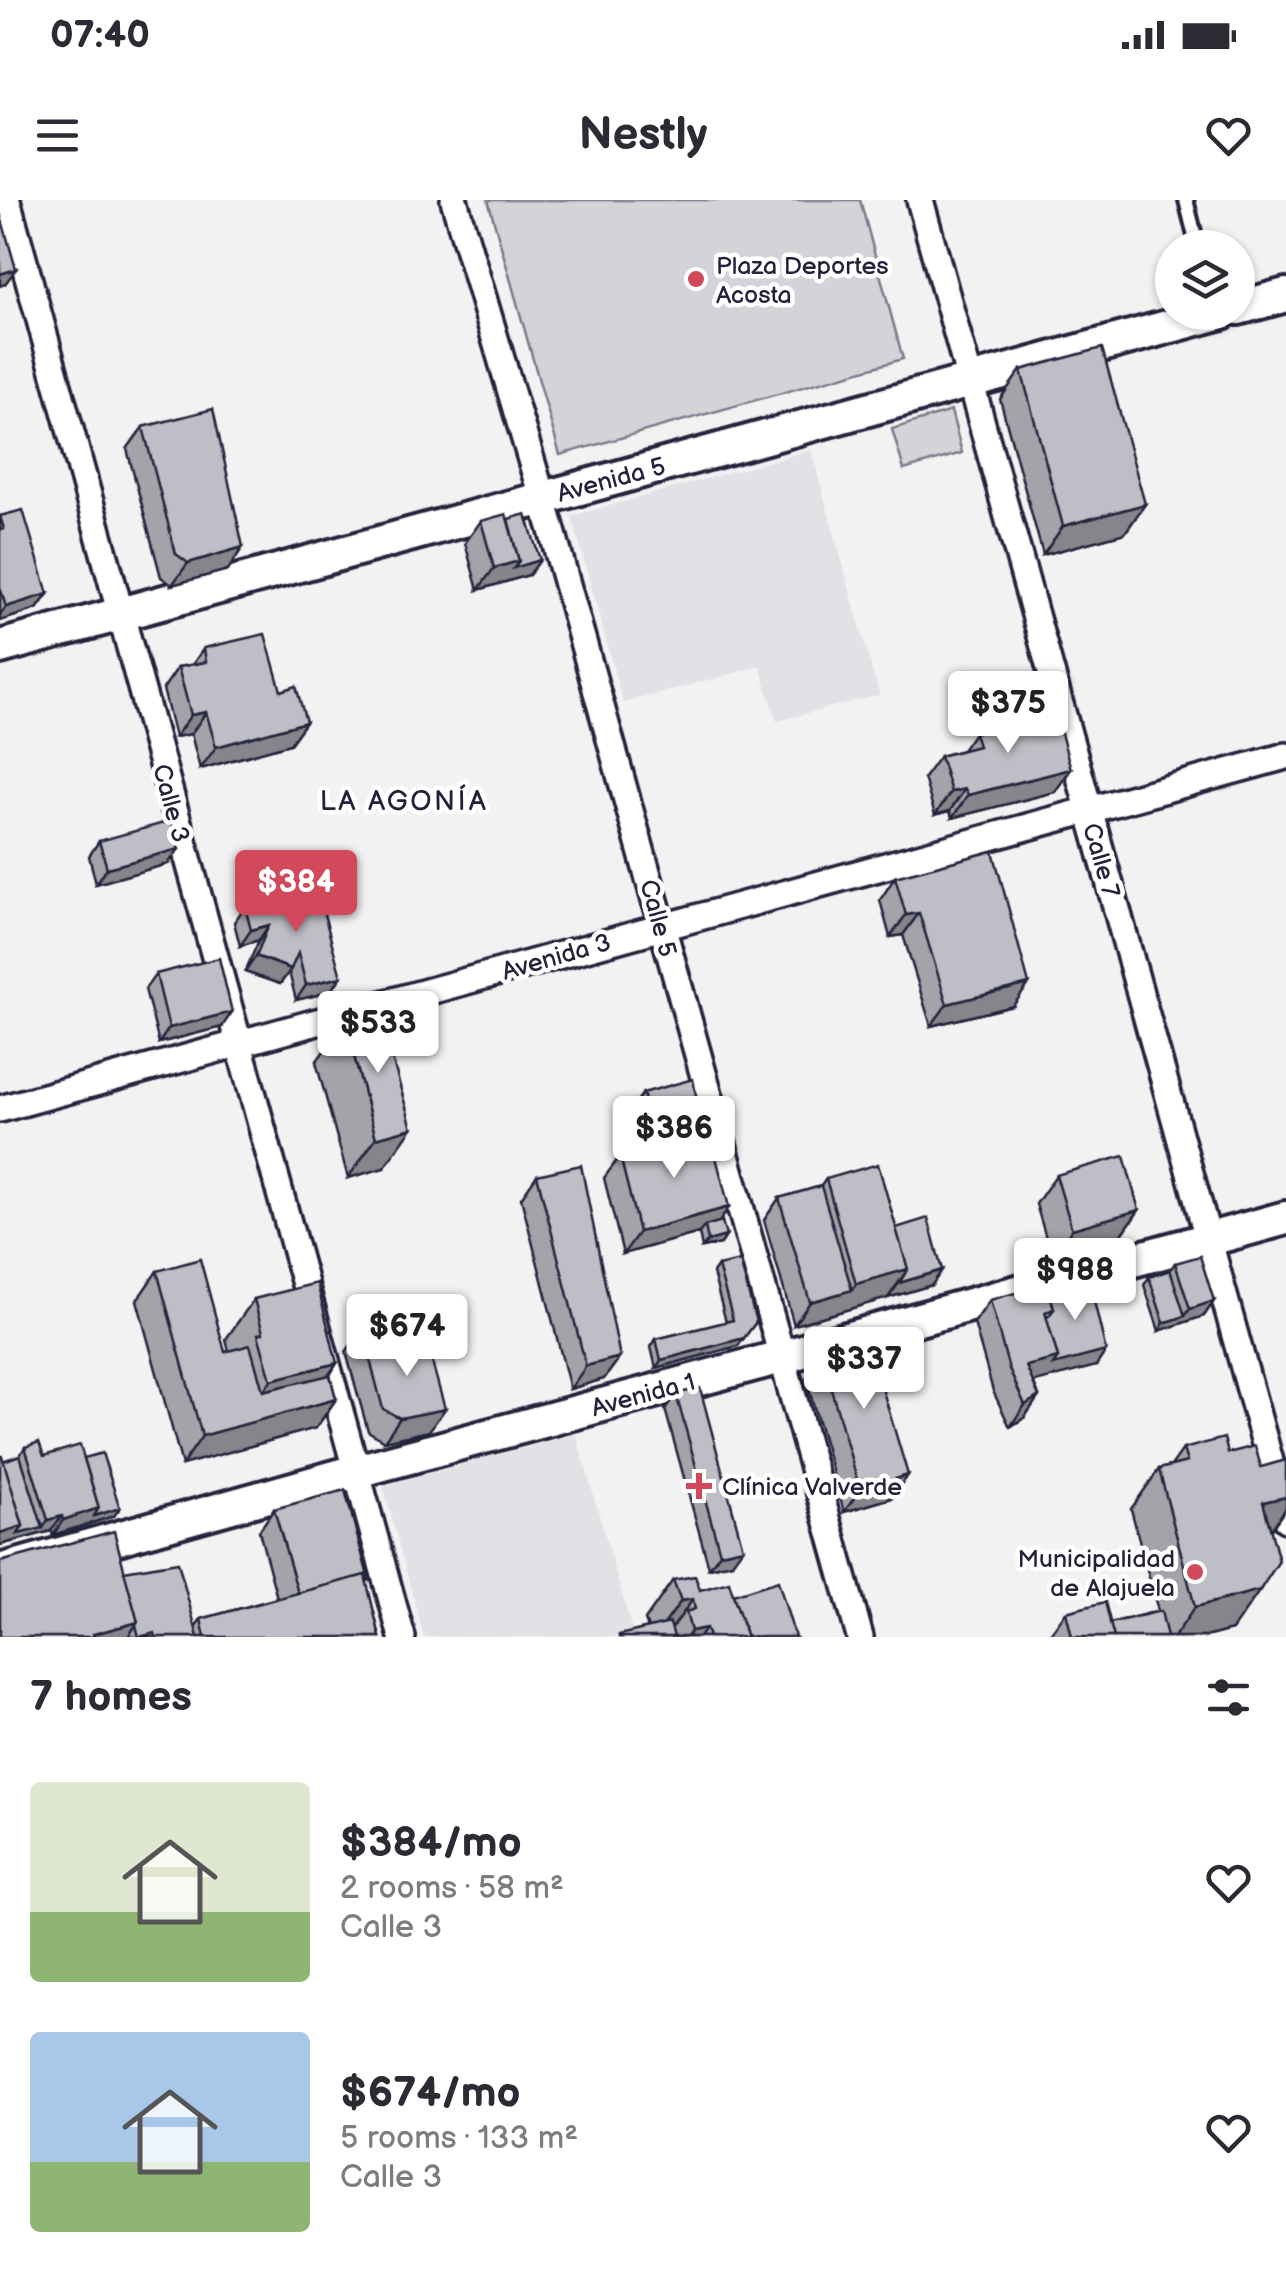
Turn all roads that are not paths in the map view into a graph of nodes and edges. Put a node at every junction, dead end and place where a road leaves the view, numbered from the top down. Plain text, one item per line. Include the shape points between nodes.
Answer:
1 (7, 200) edge
2 (454, 200) edge
3 (920, 200) edge
4 (1186, 200) edge
5 (1194, 230) edge
6 (1286, 295) edge
7 (1255, 303) edge
8 (1157, 330) edge
9 (971, 381) junction
10 (542, 498) junction
11 (120, 614) junction
12 (0, 647) edge
13 (1286, 756) edge
14 (1088, 810) junction
15 (661, 927) junction
16 (238, 1044) junction
17 (0, 1109) edge
18 (1286, 1218) edge
19 (1208, 1239) junction
20 (782, 1358) junction
21 (356, 1471) junction
22 (1286, 1519) edge
23 (0, 1571) edge
24 (402, 1637) edge
25 (860, 1637) edge

1 - 11 street, Calle 3
2 - 10 street, Calle 5
3 - 9 street, Calle 7
4 - 5 lane
6 - 7 street, Avenida 5
8 - 9 street, Avenida 5
9 - 10 street, Avenida 5
9 - 14 street, Calle 7
10 - 11 street, Avenida 5
10 - 15 street, Calle 5
11 - 12 street, Avenida 5
11 - 16 street, Calle 3
13 - 14 street, Avenida 3
14 - 15 street, Avenida 3
14 - 19 street, Calle 7
15 - 16 street, Avenida 3
15 - 20 street, Calle 5
16 - 17 street, Avenida 3
16 - 21 street, Calle 3
18 - 19 street, Avenida 1
19 - 20 street, Avenida 1
19 - 22 street, Calle 7
20 - 21 street, Avenida 1
20 - 25 street, Calle 5
21 - 23 street, Avenida 1
21 - 24 street, Calle 3

